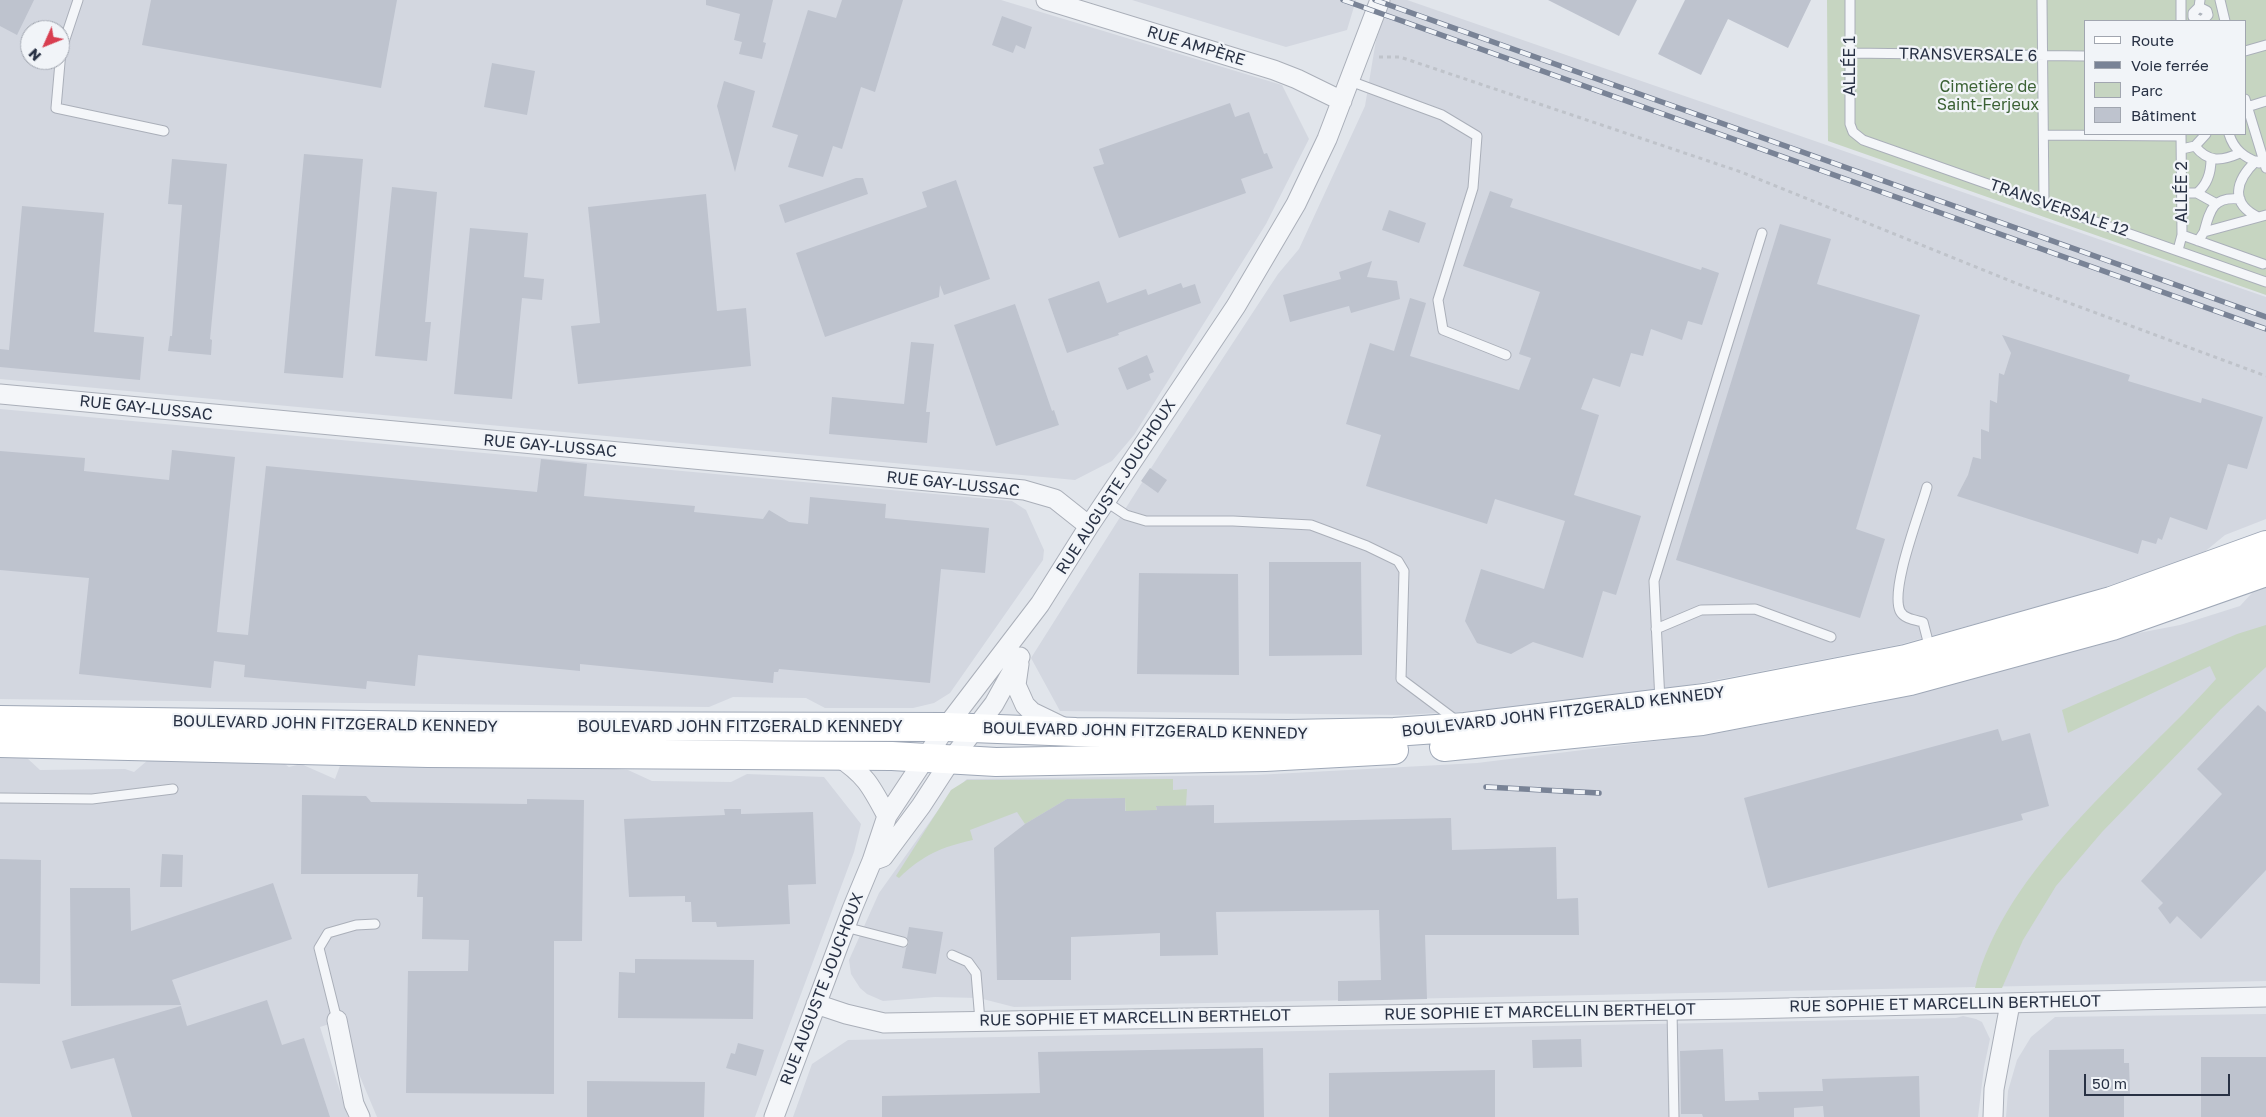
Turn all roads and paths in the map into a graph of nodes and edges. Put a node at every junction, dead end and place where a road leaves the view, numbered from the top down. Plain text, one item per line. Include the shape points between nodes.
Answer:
1 (78, 0) edge
2 (1046, 0) edge
3 (1380, 0) edge
4 (1850, 0) edge
5 (2042, 0) edge
6 (2181, 0) edge
7 (2220, 0) edge
8 (2197, 7) edge
9 (2181, 17) edge
10 (2224, 18) edge
11 (2203, 19) edge
12 (2266, 45) edge
13 (2246, 51) edge
14 (1850, 54) junction
15 (2042, 55) junction
16 (2084, 56) edge
17 (1371, 57) dead end
18 (1350, 81) junction
19 (1342, 101) junction
20 (2266, 101) edge
21 (2246, 102) edge
22 (2246, 106) edge
23 (164, 131) dead end
24 (1853, 132) joint
25 (2044, 135) junction
26 (2181, 135) edge
27 (2205, 135) edge
28 (2229, 135) edge
29 (2195, 146) junction
30 (2182, 148) junction
31 (2240, 152) junction
32 (2211, 159) junction
33 (2262, 164) edge
34 (2182, 192) junction
35 (2198, 193) junction
36 (2240, 199) junction
37 (2044, 202) junction
38 (2215, 203) junction
39 (2262, 216) edge
40 (2204, 232) junction
41 (1762, 233) dead end
42 (2182, 235) junction
43 (2198, 241) junction
44 (2178, 250) junction
45 (2265, 264) edge
46 (2263, 280) edge
47 (1506, 355) dead end
48 (2266, 376) edge
49 (0, 394) edge
50 (1928, 487) dead end
51 (1105, 501) junction
52 (1089, 526) junction
53 (2266, 545) edge
54 (2266, 572) edge
55 (1040, 604) junction
56 (1656, 629) junction
57 (1831, 637) dead end
58 (1931, 652) junction
59 (1020, 657) junction
60 (1660, 704) junction
61 (0, 720) edge
62 (946, 727) junction
63 (1465, 727) junction
64 (975, 728) junction
65 (1076, 732) junction
66 (0, 743) edge
67 (838, 756) junction
68 (938, 759) junction
69 (173, 789) dead end
70 (0, 798) edge
71 (887, 816) junction
72 (872, 861) junction
73 (375, 924) dead end
74 (845, 927) junction
75 (903, 942) dead end
76 (952, 955) dead end
77 (2266, 997) edge
78 (816, 1004) junction
79 (2010, 1004) junction
80 (1672, 1009) junction
81 (337, 1020) joint
82 (980, 1021) junction
83 (360, 1117) edge
84 (774, 1117) edge
85 (1674, 1117) edge
86 (1993, 1117) edge

1 - 23 lane via 61,52 56,108
2 - 19 street, RUE AMPÈRE via 1274,70
3 - 18 street, RUE AUGUSTE JOUCHOUX
4 - 14 lane, ALLÉE 1
5 - 15 lane
6 - 9 lane
7 - 10 lane
8 - 9 lane
8 - 11 lane via 2204,7
10 - 11 lane
12 - 13 lane
14 - 15 lane, TRANSVERSALE 6
14 - 24 lane, ALLÉE 1 via 1850,124
15 - 16 lane, TRANSVERSALE 6
15 - 25 lane
17 - 48 path via 1400,57 1741,172 2018,284
18 - 19 street, RUE AUGUSTE JOUCHOUX
18 - 47 lane via 1442,115 1477,136 1474,188 1438,300 1443,330
19 - 51 street, RUE AUGUSTE JOUCHOUX via 1296,204 1241,297
20 - 21 lane
22 - 33 lane
24 - 37 lane, TRANSVERSALE 12 via 1863,140
25 - 26 lane
25 - 37 lane
26 - 30 lane, ALLÉE 2
27 - 29 lane
28 - 31 lane
29 - 30 lane
29 - 32 lane
30 - 34 lane, ALLÉE 2
31 - 32 lane via 2220,160
31 - 33 lane
32 - 35 lane via 2205,185
33 - 36 lane via 2241,178 2238,185
34 - 35 lane
34 - 42 lane, ALLÉE 2
35 - 38 lane
36 - 38 lane
36 - 39 lane via 2247,210
37 - 44 lane, TRANSVERSALE 12
38 - 40 lane
39 - 40 lane
40 - 43 lane
41 - 56 lane via 1654,580
42 - 43 lane
42 - 44 lane, ALLÉE 2
43 - 45 lane
44 - 46 lane, TRANSVERSALE 12
45 - 46 lane
49 - 52 street, RUE GAY-LUSSAC via 1024,490 1054,499
50 - 58 lane via 1900,578 1898,600 1900,612 1923,622
51 - 52 street, RUE AUGUSTE JOUCHOUX
51 - 63 lane via 1126,515 1146,521 1311,525 1398,561 1404,571 1401,679
52 - 55 street, RUE AUGUSTE JOUCHOUX
53 - 58 main road, BOULEVARD JOHN FITZGERALD KENNEDY via 2111,601
54 - 68 main road, BOULEVARD JOHN FITZGERALD KENNEDY via 2112,626 1910,681 1702,721 1472,745 1275,757 996,762
55 - 59 street
55 - 62 street, RUE AUGUSTE JOUCHOUX
56 - 57 lane via 1701,610 1755,609
56 - 60 lane
58 - 60 main road, BOULEVARD JOHN FITZGERALD KENNEDY
59 - 64 street, RUE AUGUSTE JOUCHOUX via 994,704
59 - 65 street via 1016,685 1025,705 1048,721
60 - 63 main road, BOULEVARD JOHN FITZGERALD KENNEDY
61 - 62 main road, BOULEVARD JOHN FITZGERALD KENNEDY via 453,726
62 - 64 main road, BOULEVARD JOHN FITZGERALD KENNEDY
62 - 68 street, RUE AUGUSTE JOUCHOUX
63 - 65 main road, BOULEVARD JOHN FITZGERALD KENNEDY via 1288,734
64 - 65 main road, BOULEVARD JOHN FITZGERALD KENNEDY
64 - 68 street, RUE AUGUSTE JOUCHOUX
66 - 67 main road, BOULEVARD JOHN FITZGERALD KENNEDY via 428,753
67 - 68 main road, BOULEVARD JOHN FITZGERALD KENNEDY
67 - 71 street via 866,778
68 - 71 street, RUE AUGUSTE JOUCHOUX
68 - 72 street, RUE AUGUSTE JOUCHOUX via 926,799 883,857
69 - 70 lane via 92,799
71 - 72 street, RUE AUGUSTE JOUCHOUX
72 - 74 street, RUE AUGUSTE JOUCHOUX
73 - 81 lane via 356,925 328,933 319,948
74 - 75 lane
74 - 78 street, RUE AUGUSTE JOUCHOUX
76 - 82 lane via 968,962 976,973
77 - 79 street, RUE SOPHIE ET MARCELLIN BERTHELOT
78 - 82 street, RUE SOPHIE ET MARCELLIN BERTHELOT via 884,1023
78 - 84 street, RUE AUGUSTE JOUCHOUX
79 - 80 street, RUE SOPHIE ET MARCELLIN BERTHELOT
79 - 86 street via 1994,1089
80 - 82 street, RUE SOPHIE ET MARCELLIN BERTHELOT
80 - 85 lane
81 - 83 street via 354,1104

